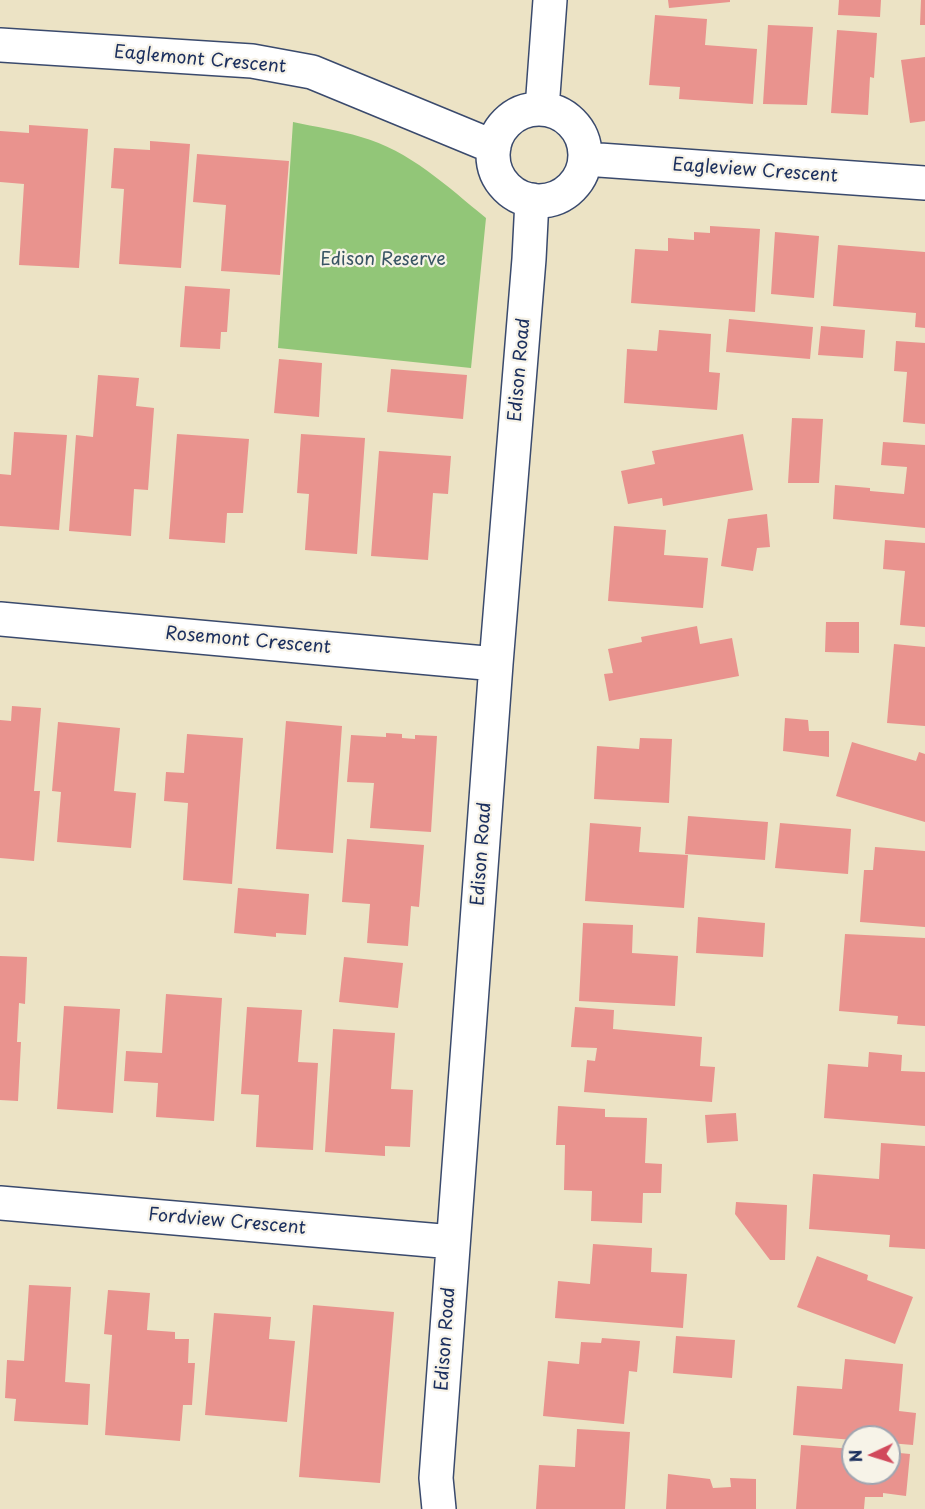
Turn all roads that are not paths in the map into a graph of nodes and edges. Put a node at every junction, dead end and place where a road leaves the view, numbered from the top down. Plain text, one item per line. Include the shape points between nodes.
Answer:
1 (550, 0) edge
2 (0, 45) edge
3 (542, 109) junction
4 (494, 147) junction
5 (585, 159) junction
6 (925, 183) edge
7 (532, 200) junction
8 (0, 619) edge
9 (496, 664) junction
10 (0, 1203) edge
11 (453, 1242) junction
12 (440, 1509) edge

1 - 3 street
2 - 4 street, Eaglemont Crescent via 252,61 312,72
3 - 4 street via 516,115 506,123
3 - 5 street via 569,120 584,145
4 - 7 street via 496,168 507,187
5 - 6 street, Eagleview Crescent
5 - 7 street via 573,186 547,200
7 - 9 street, Edison Road
8 - 9 street, Rosemont Crescent
9 - 11 street, Edison Road
10 - 11 street, Fordview Crescent
11 - 12 street, Edison Road via 436,1478

